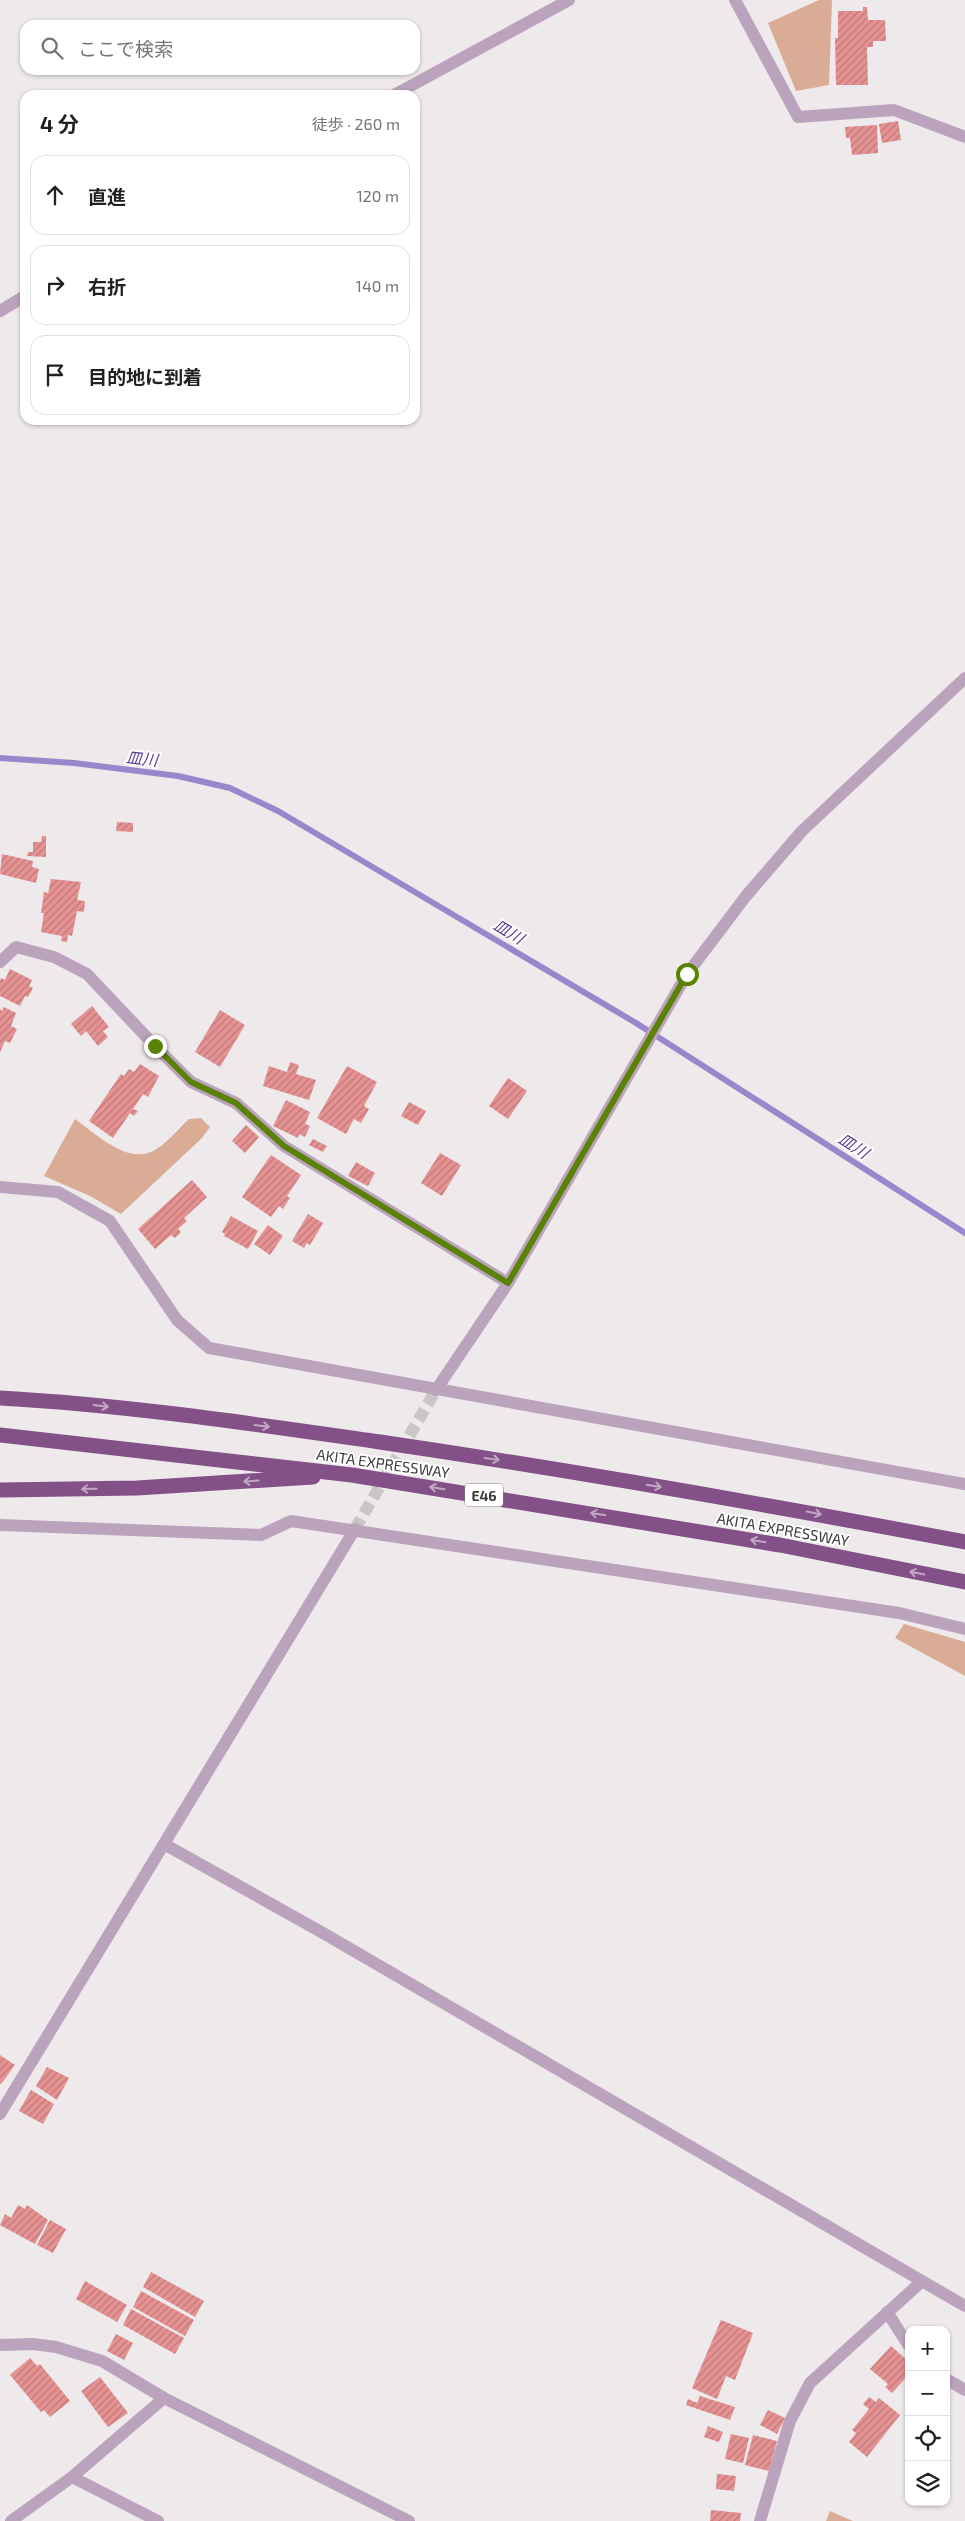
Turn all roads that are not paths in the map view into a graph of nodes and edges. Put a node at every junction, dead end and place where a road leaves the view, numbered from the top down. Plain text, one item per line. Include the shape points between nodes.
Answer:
1 (569, 0) edge
2 (735, 0) edge
3 (403, 90) edge
4 (965, 137) edge
5 (20, 299) edge
6 (0, 311) edge
7 (965, 678) edge
8 (0, 962) edge
9 (0, 1187) edge
10 (508, 1283) junction
11 (0, 1390) edge
12 (436, 1390) junction
13 (0, 1398) edge
14 (73, 1402) junction
15 (0, 1435) edge
16 (352, 1475) junction
17 (965, 1484) edge
18 (0, 1490) edge
19 (0, 1525) edge
20 (355, 1529) junction
21 (965, 1542) edge
22 (965, 1582) edge
23 (965, 1629) edge
24 (164, 1844) junction
25 (0, 2114) edge
26 (921, 2282) junction
27 (965, 2306) edge
28 (887, 2312) junction
29 (905, 2340) edge
30 (0, 2345) edge
31 (950, 2381) edge
32 (965, 2390) edge
33 (164, 2398) junction
34 (72, 2477) junction
35 (11, 2521) edge
36 (158, 2521) edge
37 (409, 2521) edge
38 (760, 2521) edge

1 - 3 street
2 - 4 street via 798,116 894,110
5 - 6 street
7 - 10 street via 802,831 704,951 687,974
8 - 10 street via 16,947 54,957 87,974 191,1082 236,1103 284,1146
9 - 12 street via 58,1192 110,1221 177,1320 209,1348
10 - 12 street
11 - 14 highway
12 - 17 street
13 - 14 highway, AKITA EXPRESSWAY
14 -> 21 highway, AKITA EXPRESSWAY via 520,1463
15 - 16 highway, AKITA EXPRESSWAY / E46
16 -> 18 highway via 137,1488
22 -> 16 highway, AKITA EXPRESSWAY / E46 via 780,1545
19 - 20 street via 261,1535 292,1520
20 - 23 street via 900,1613
20 - 24 street
24 - 25 street
24 - 26 street via 323,1932
26 - 27 street
26 - 28 street
28 - 29 street
28 - 38 street via 810,2384 790,2421
30 - 33 street via 56,2347 102,2361
31 - 32 street
33 - 34 street
33 - 37 street
34 - 35 street
34 - 36 street

